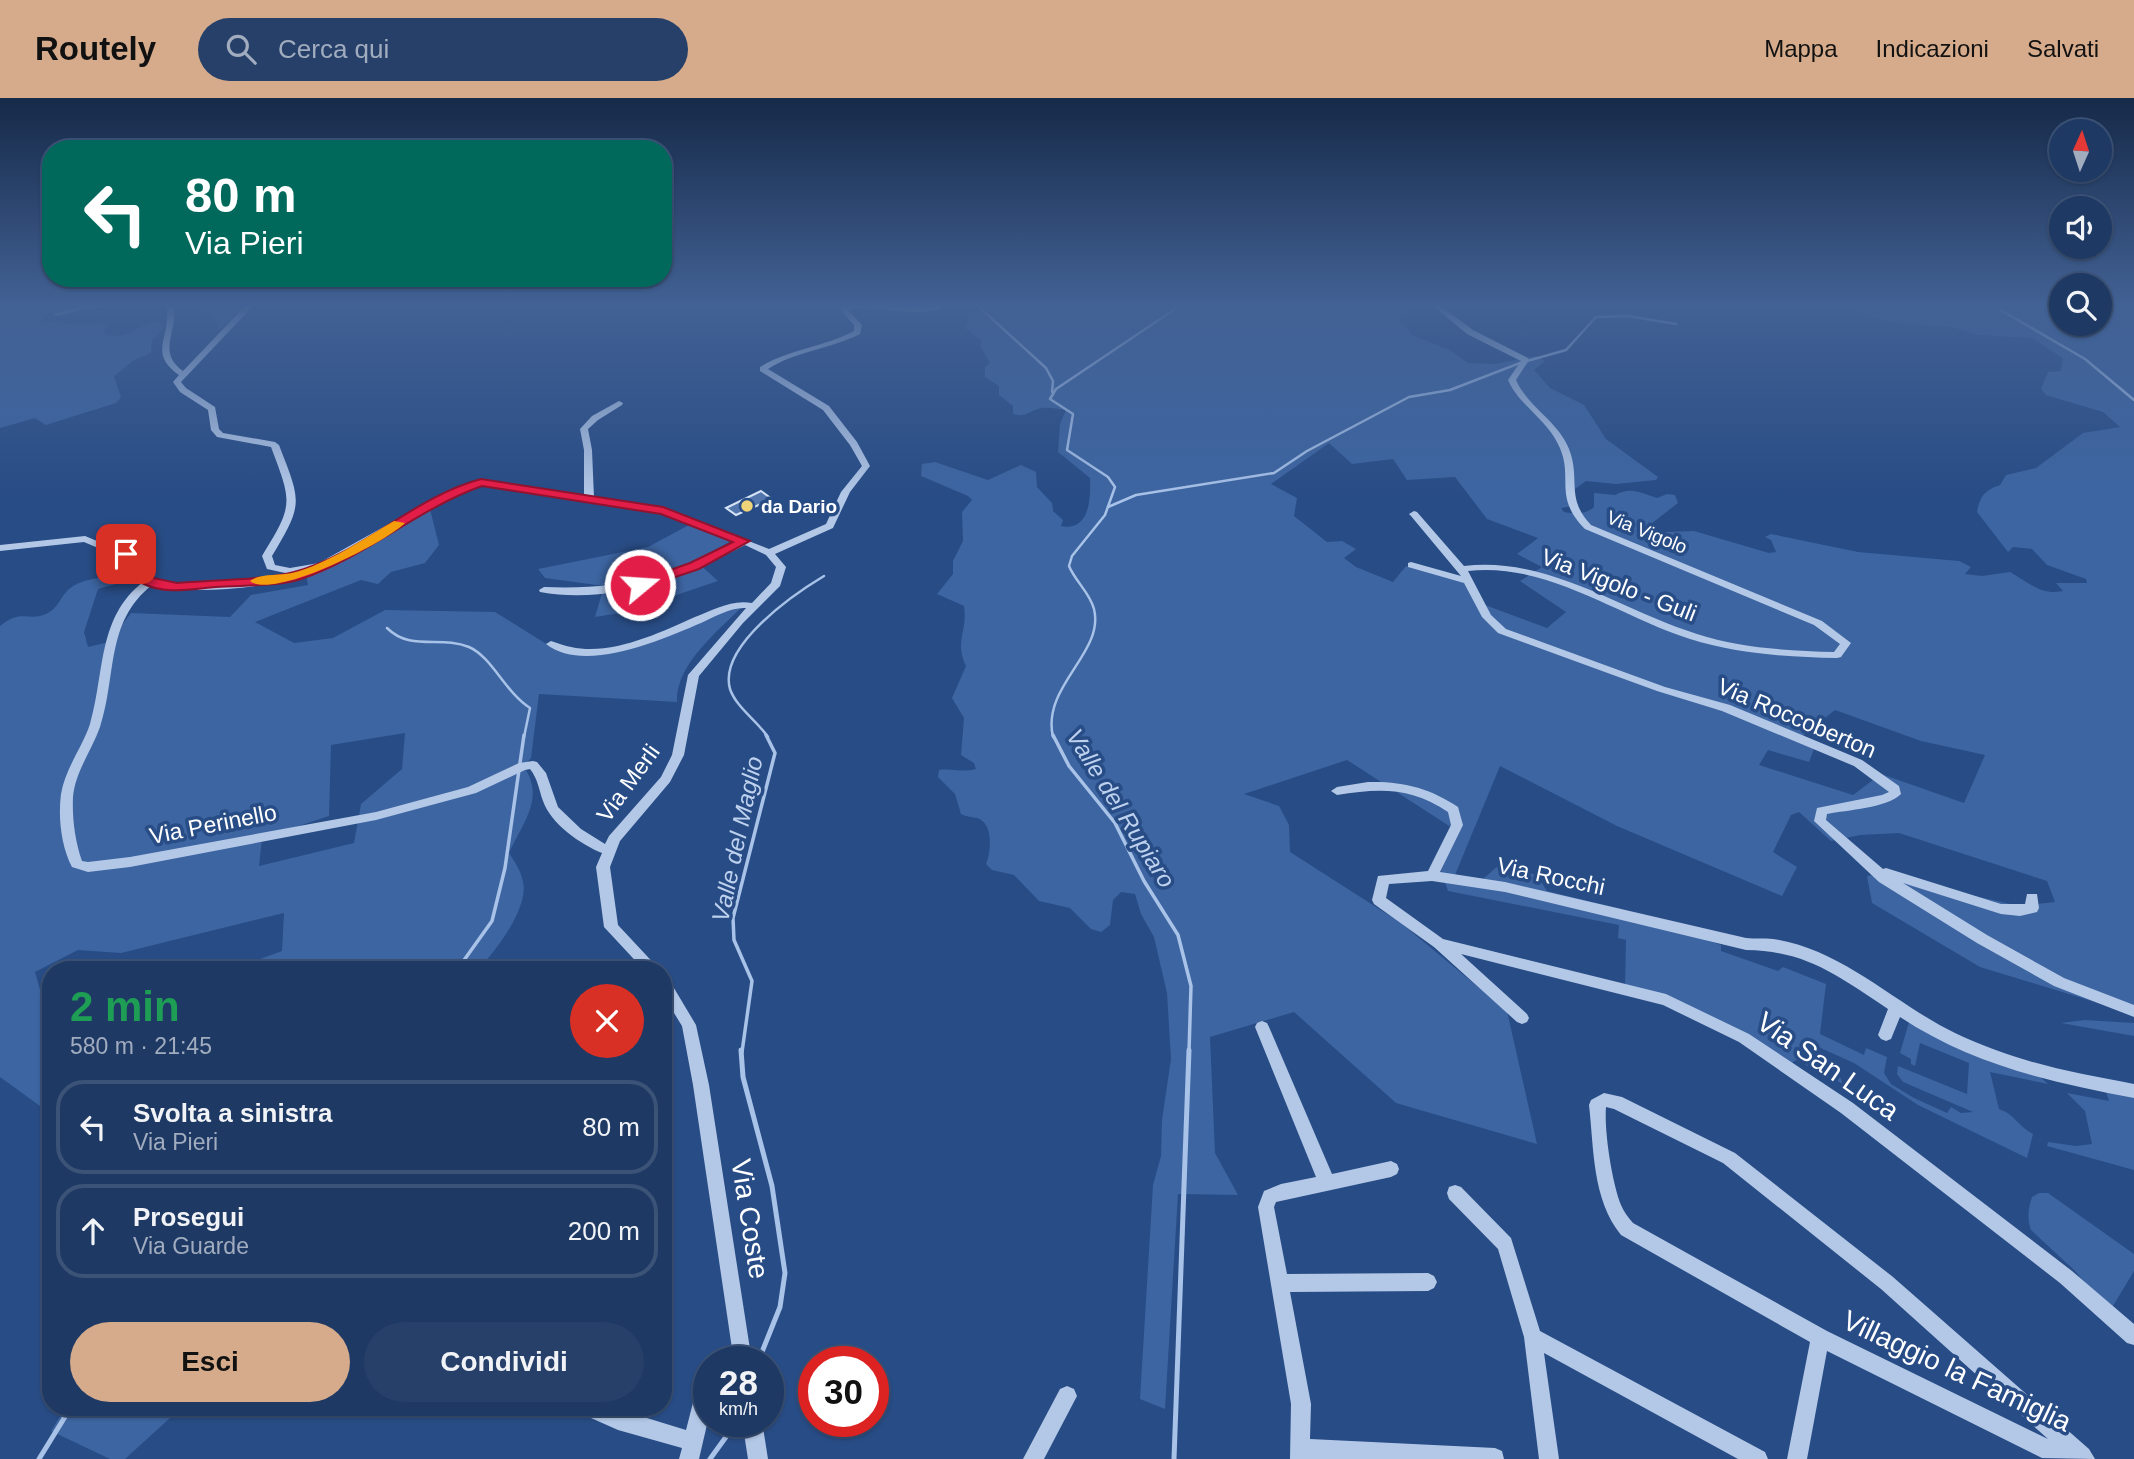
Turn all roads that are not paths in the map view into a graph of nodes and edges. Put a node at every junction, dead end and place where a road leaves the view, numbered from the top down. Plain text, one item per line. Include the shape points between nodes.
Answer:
1 (173, 369) edge
2 (188, 369) edge
3 (764, 369) edge
4 (1519, 369) edge
5 (183, 374) junction
6 (619, 403) dead end
7 (589, 499) junction
8 (1414, 514) dead end
9 (744, 541) junction
10 (0, 548) edge
11 (769, 553) junction
12 (1411, 565) dead end
13 (310, 569) junction
14 (1465, 575) junction
15 (150, 582) junction
16 (544, 590) dead end
17 (754, 606) junction
18 (1818, 623) joint
19 (551, 644) dead end
20 (1337, 791) dead end
21 (610, 850) junction
22 (1879, 874) junction
23 (1432, 876) junction
24 (2032, 898) dead end
25 (1439, 943) junction
26 (644, 961) edge
27 (672, 997) edge
28 (1897, 1005) junction
29 (2134, 1010) edge
30 (1522, 1018) dead end
31 (1262, 1027) dead end
32 (1886, 1035) dead end
33 (2134, 1091) edge
34 (1391, 1170) dead end
35 (1327, 1182) junction
36 (1455, 1193) dead end
37 (1428, 1282) dead end
38 (1280, 1283) junction
39 (2134, 1336) edge
40 (1533, 1337) junction
41 (1820, 1338) junction
42 (741, 1346) edge
43 (1067, 1396) dead end
44 (609, 1416) edge
45 (755, 1437) edge
46 (691, 1450) edge
47 (1300, 1454) edge
48 (1495, 1458) edge
49 (2083, 1458) edge
50 (758, 1459) edge
51 (1033, 1459) edge
52 (1549, 1459) edge
53 (1758, 1459) edge
54 (1797, 1459) edge

1 - 5 street
2 - 5 street
3 - 11 street via 826,408 866,466 846,492 830,526
4 - 18 street, Via Vigolo via 1512,380 1515,387 1562,440 1570,468 1572,509 1588,527
5 - 13 street via 177,382 212,409 220,435 275,445 293,492 294,508 267,556 271,568
6 - 7 street via 584,429
7 - 9 street via 663,511
7 - 13 street via 503,485 468,485 350,552
8 - 14 street, Via Roccoberton
9 - 11 street
9 - 16 street via 676,573 624,589 585,593
10 - 15 street via 98,542 143,563
11 - 17 street, Via Merli via 781,567 776,584
12 - 14 street
13 - 15 street via 268,580 177,587
14 - 18 street, Via Vigolo - Guli via 1479,564 1499,566 1545,578 1697,638 1837,655 1846,643
14 - 22 street, Via Roccoberton via 1487,617 1502,631 1726,708 1881,776 1895,794 1821,811 1820,821
15 - 21 street, Via Perinello via 124,607 96,723 66,794 70,847 77,864 130,862 376,816 472,790 533,765 551,807 597,848
17 - 19 street via 730,607 602,651 572,653
17 - 21 street, Via Merli via 694,675 678,755 666,779 614,839
20 - 23 street via 1393,784 1438,798 1454,810 1457,825
21 - 26 street, Via Merli via 603,867 611,927
22 - 24 street via 2001,909 2032,908
22 - 29 street, Via Roccoberton via 2059,982
23 - 25 street, Via Rocchi via 1383,880 1380,900
23 - 28 street, Via Rocchi via 1505,887 1746,944 1770,942 1814,958
25 - 30 street, Via Rocchi
25 - 39 street, Via San Luca via 1666,1000 1744,1038 1847,1108 2066,1277
27 - 42 street, Via Coste via 689,1025 701,1085
28 - 32 street
28 - 33 street, Via Rocchi via 1930,1028 2024,1068
31 - 35 street
34 - 35 street
35 - 38 street via 1270,1197 1266,1207
36 - 40 street via 1505,1244
37 - 38 street
38 - 47 street via 1301,1404
40 - 52 street
40 - 53 street
41 - 49 street, Villaggio la Famiglia via 2042,1448
41 - 49 street, Villaggio la Famiglia via 1618,1221 1610,1202 1597,1105 1604,1100 1616,1102 1729,1158 1887,1283
41 - 54 street
43 - 51 street
44 - 46 street
45 - 50 street
47 - 48 street

